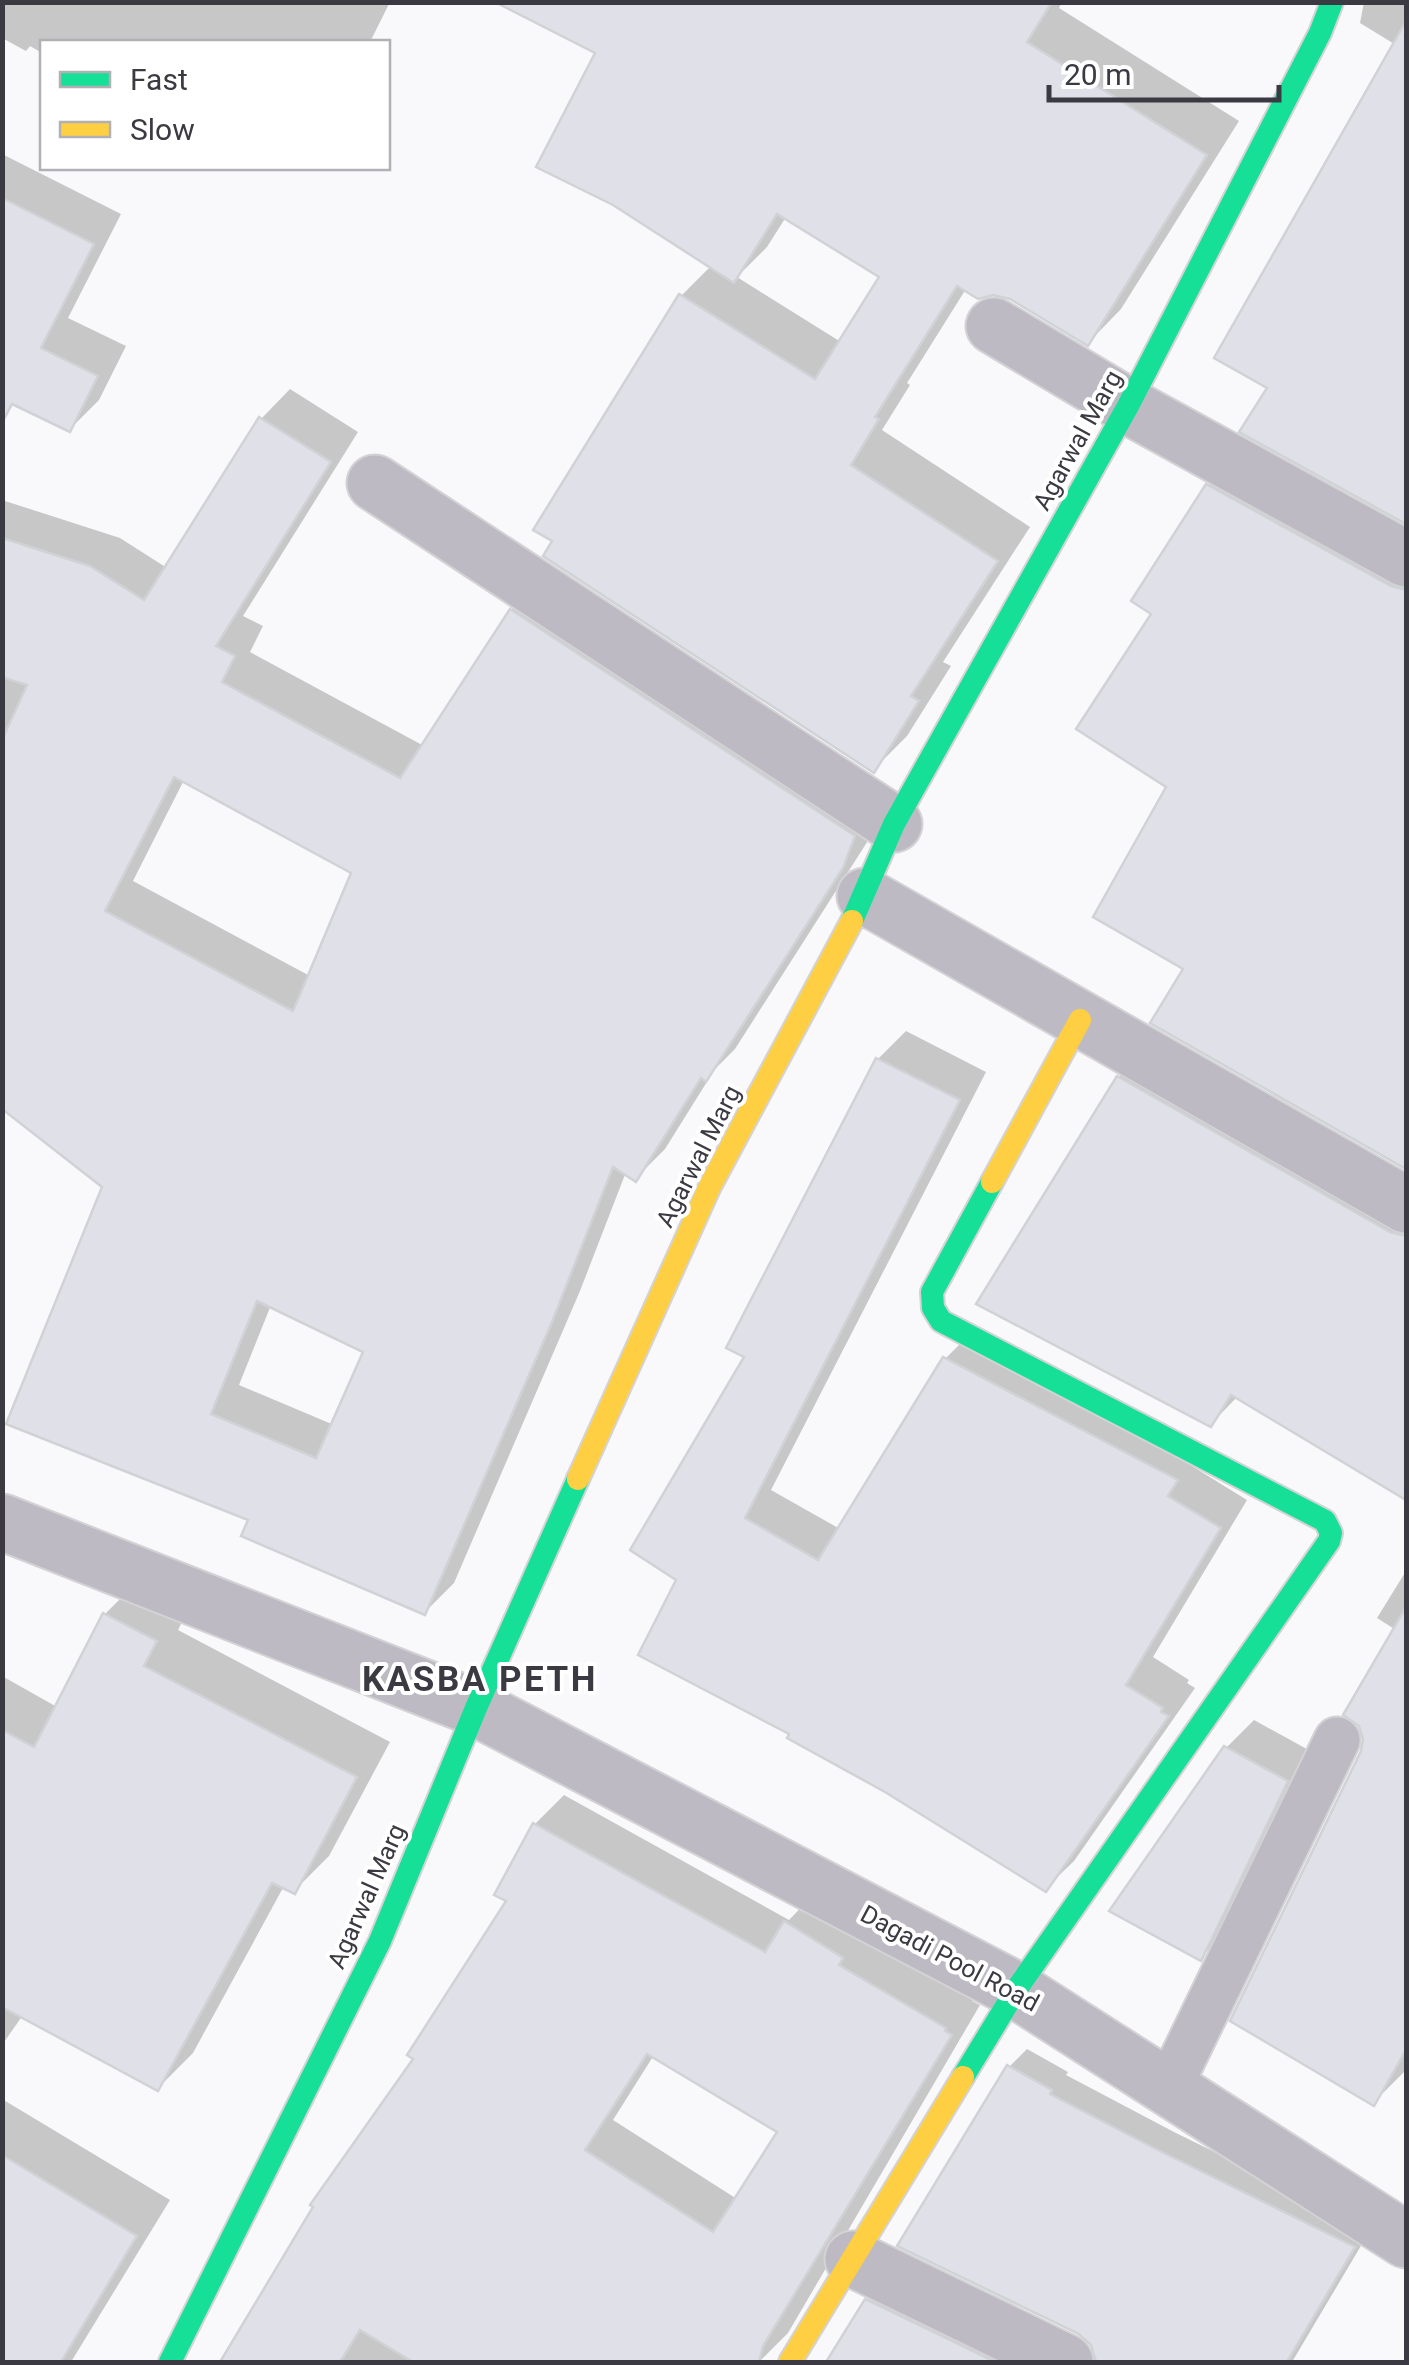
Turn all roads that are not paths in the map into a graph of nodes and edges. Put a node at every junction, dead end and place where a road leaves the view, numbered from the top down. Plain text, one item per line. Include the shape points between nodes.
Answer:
1 (1332, 2) edge
2 (994, 326) dead end
3 (1128, 406) junction
4 (375, 483) dead end
5 (1406, 560) edge
6 (894, 824) junction
7 (864, 896) junction
8 (1080, 1020) junction
9 (1406, 1206) edge
10 (2, 1522) edge
11 (476, 1708) junction
12 (1337, 1740) dead end
13 (1016, 1990) junction
14 (1169, 2087) junction
15 (1406, 2240) edge
16 (853, 2259) junction
17 (170, 2362) edge
18 (790, 2362) edge
19 (1065, 2362) edge

1 - 3 street, Agarwal Marg
2 - 3 street
3 - 5 street
3 - 6 street, Agarwal Marg
4 - 6 street
6 - 7 street, Agarwal Marg
7 - 8 street
7 - 11 street, Agarwal Marg via 710,1186
8 - 9 street
8 - 13 street via 932,1292 935,1314 1325,1522 1331,1533
10 - 11 street, Dagadi Pool Road
11 - 13 street, Dagadi Pool Road
11 - 17 street, Agarwal Marg via 380,1940
12 - 14 lane
13 - 14 street, Dagadi Pool Road
13 - 16 street
14 - 15 street, Dagadi Pool Road
16 - 18 street
16 - 19 street

